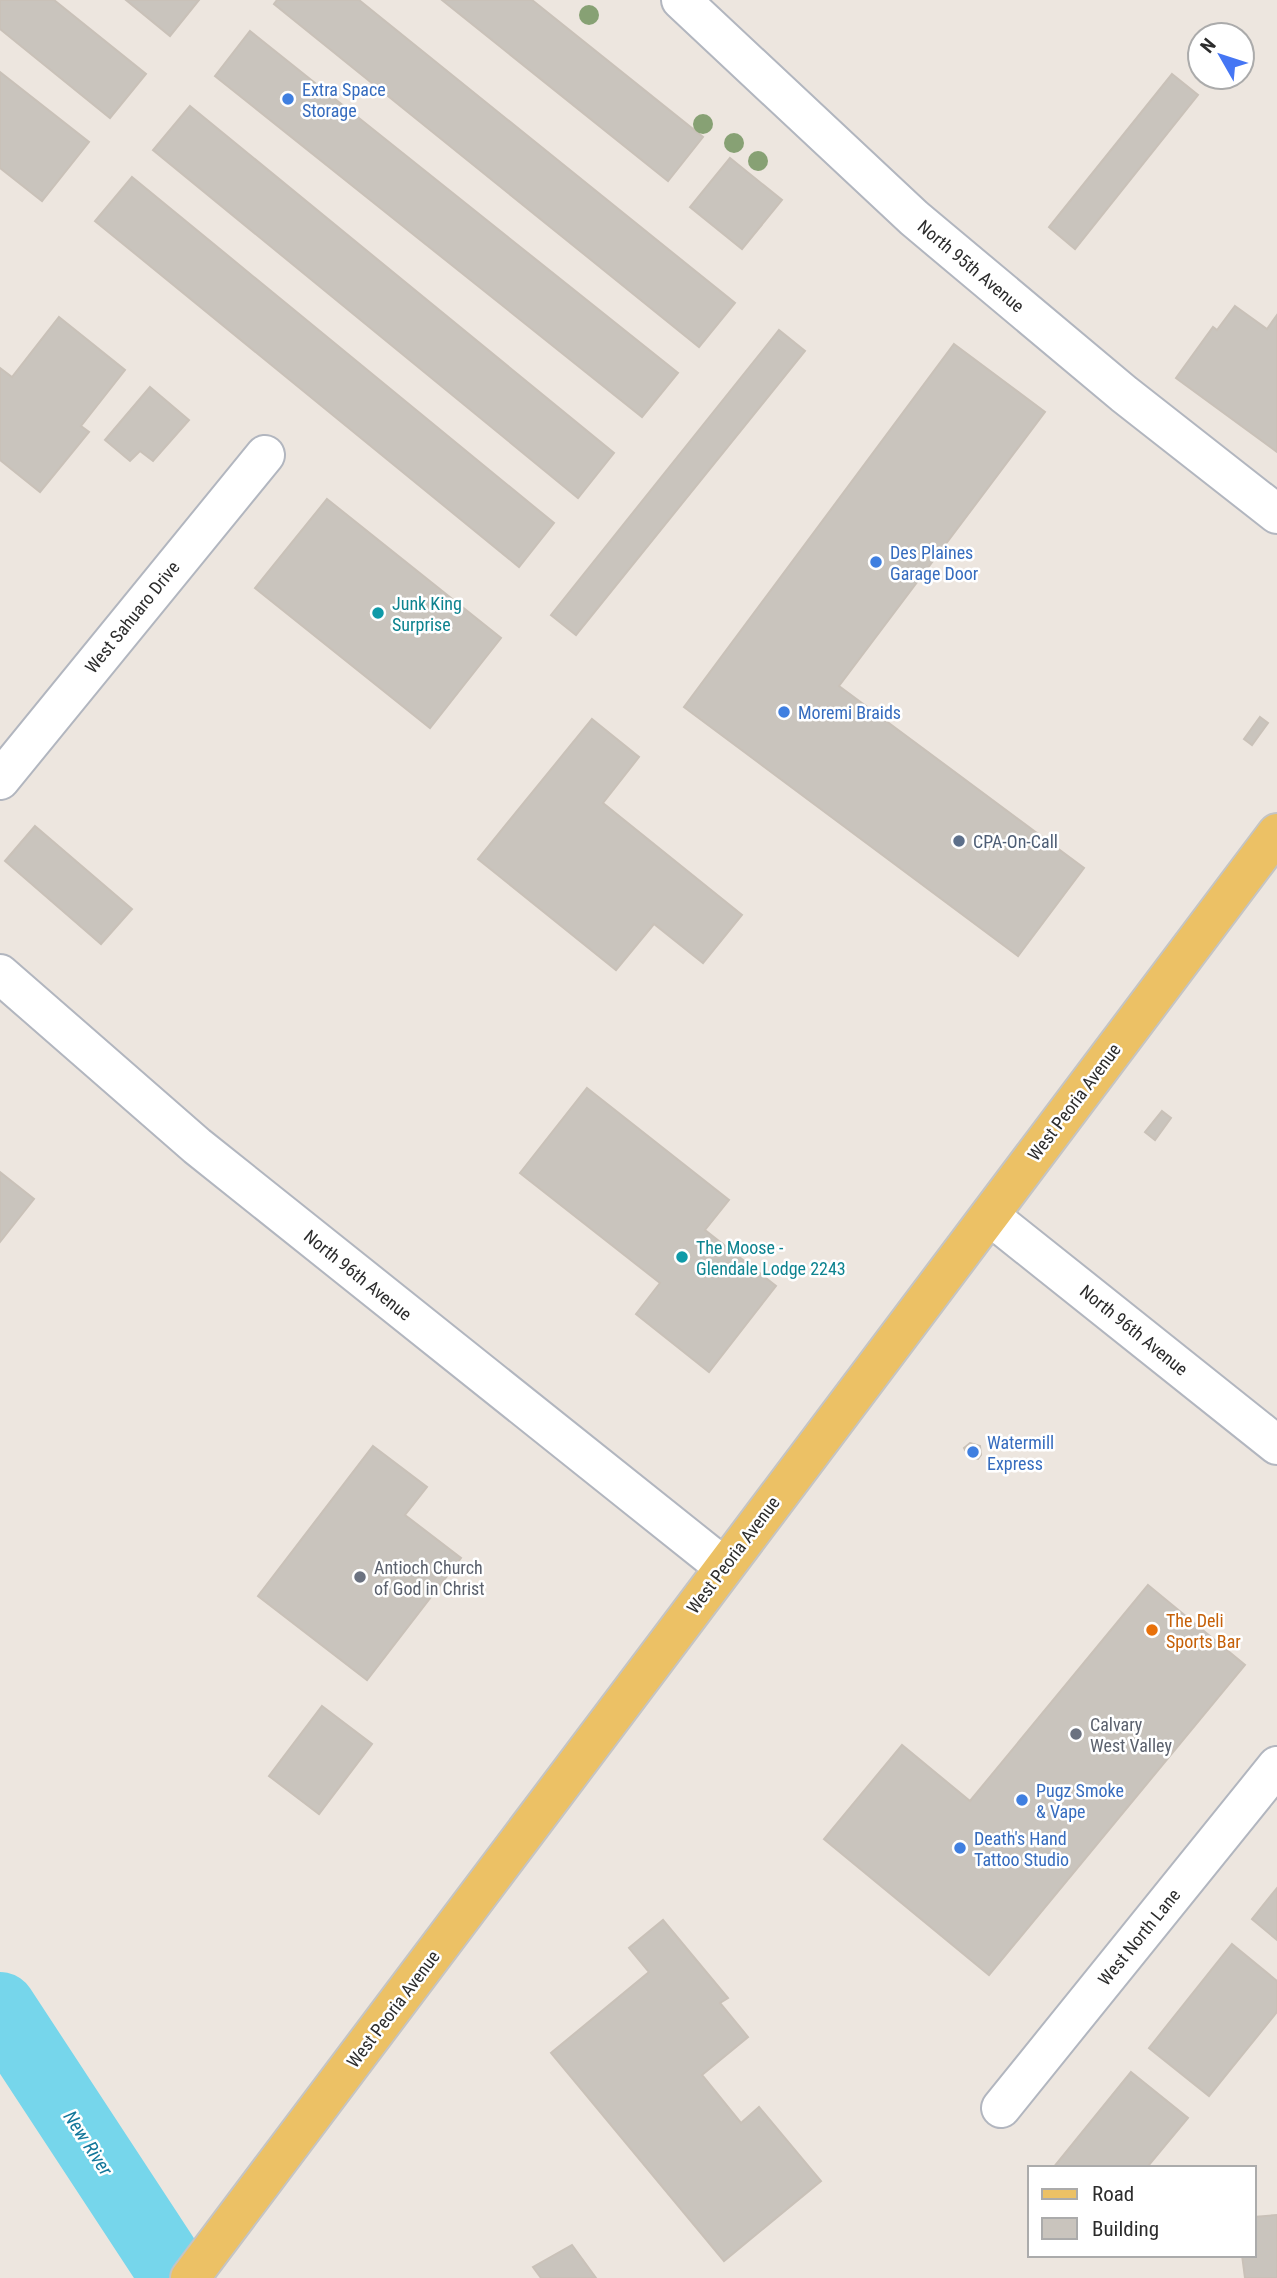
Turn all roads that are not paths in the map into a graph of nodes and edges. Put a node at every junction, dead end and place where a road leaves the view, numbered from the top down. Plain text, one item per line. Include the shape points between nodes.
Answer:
1 (681, 0) edge
2 (264, 455) dead end
3 (1277, 514) edge
4 (0, 780) edge
5 (1277, 833) edge
6 (0, 974) edge
7 (990, 1216) junction
8 (1277, 1445) edge
9 (724, 1567) junction
10 (1277, 1766) edge
11 (1001, 2108) dead end
12 (190, 2278) edge

1 - 3 street, North 95th Avenue via 914,218 1124,394
2 - 4 street, West Sahuaro Drive
5 - 7 main road, West Peoria Avenue
6 - 9 street, North 96th Avenue via 197,1146
7 - 8 street, North 96th Avenue
7 - 9 main road, West Peoria Avenue
9 - 12 main road, West Peoria Avenue
10 - 11 street, West North Lane

